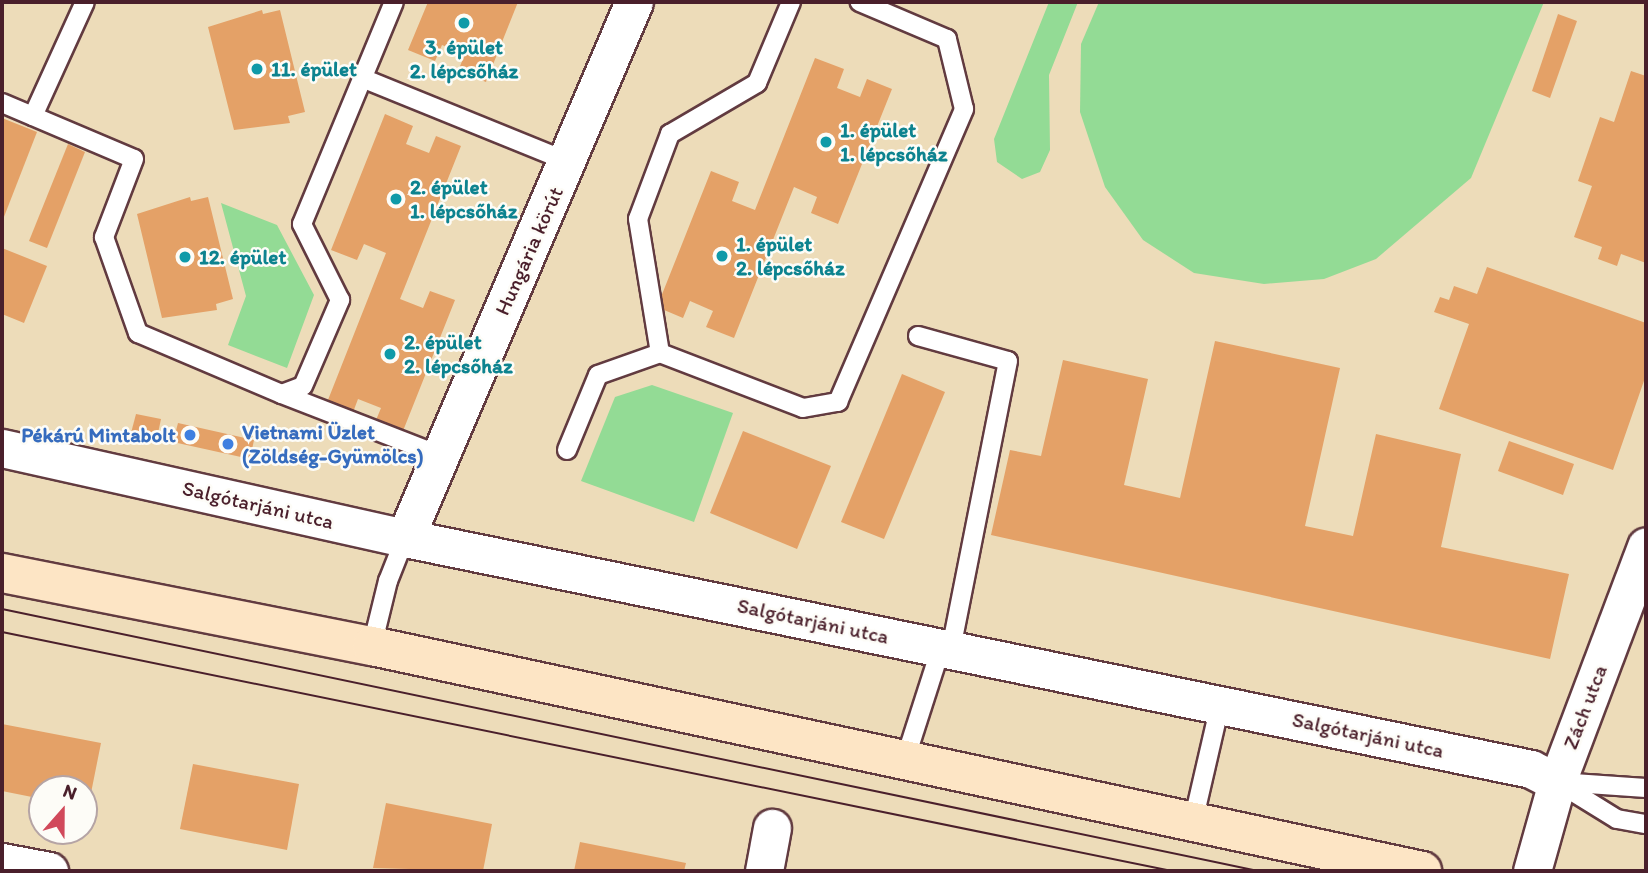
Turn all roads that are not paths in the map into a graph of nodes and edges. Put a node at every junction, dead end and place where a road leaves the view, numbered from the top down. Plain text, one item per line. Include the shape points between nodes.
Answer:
1 (85, 2) edge
2 (394, 2) edge
3 (634, 2) edge
4 (791, 2) edge
5 (860, 2) edge
6 (362, 78) junction
7 (2, 103) edge
8 (33, 116) junction
9 (569, 162) junction
10 (918, 336) dead end
11 (660, 354) junction
12 (282, 394) junction
13 (2, 448) edge
14 (567, 450) dead end
15 (437, 454) junction
16 (67, 462) junction
17 (2, 476) edge
18 (405, 538) junction
19 (1646, 546) edge
20 (2, 573) edge
21 (372, 646) junction
22 (946, 649) junction
23 (1220, 705) junction
24 (905, 760) junction
25 (1557, 782) junction
26 (1646, 788) edge
27 (1193, 822) junction
28 (1646, 824) edge
29 (772, 828) dead end
30 (2, 862) edge
31 (49, 871) edge
32 (764, 871) edge
33 (1422, 871) edge
34 (1532, 871) edge

1 - 8 lane
2 - 6 lane
3 - 9 street, Hungária körút
4 - 11 lane via 757,83 670,134 638,219
5 - 11 lane via 947,38 964,109 838,402 803,408
6 - 9 lane
6 - 12 lane via 302,224 340,300 303,386
7 - 8 lane
8 - 12 lane via 134,159 104,237 138,333
9 - 15 street, Hungária körút
10 - 22 lane via 1008,361
11 - 14 lane via 598,375
12 - 15 lane
13 - 16 street, Salgótarjáni utca
15 - 18 street, Hungária körút
16 - 17 street, Salgótarjáni utca
16 - 18 street, Salgótarjáni utca
18 - 21 lane via 388,581
18 - 22 street, Salgótarjáni utca
19 - 25 street, Zách utca
20 - 21 street
21 - 24 street
22 - 23 street, Salgótarjáni utca
22 - 24 lane
23 - 25 street, Salgótarjáni utca via 1531,769
23 - 27 lane
24 - 27 street
25 - 26 lane
25 - 28 lane via 1617,819
25 - 34 street, Zách utca
27 - 33 street
29 - 32 street
30 - 31 street

